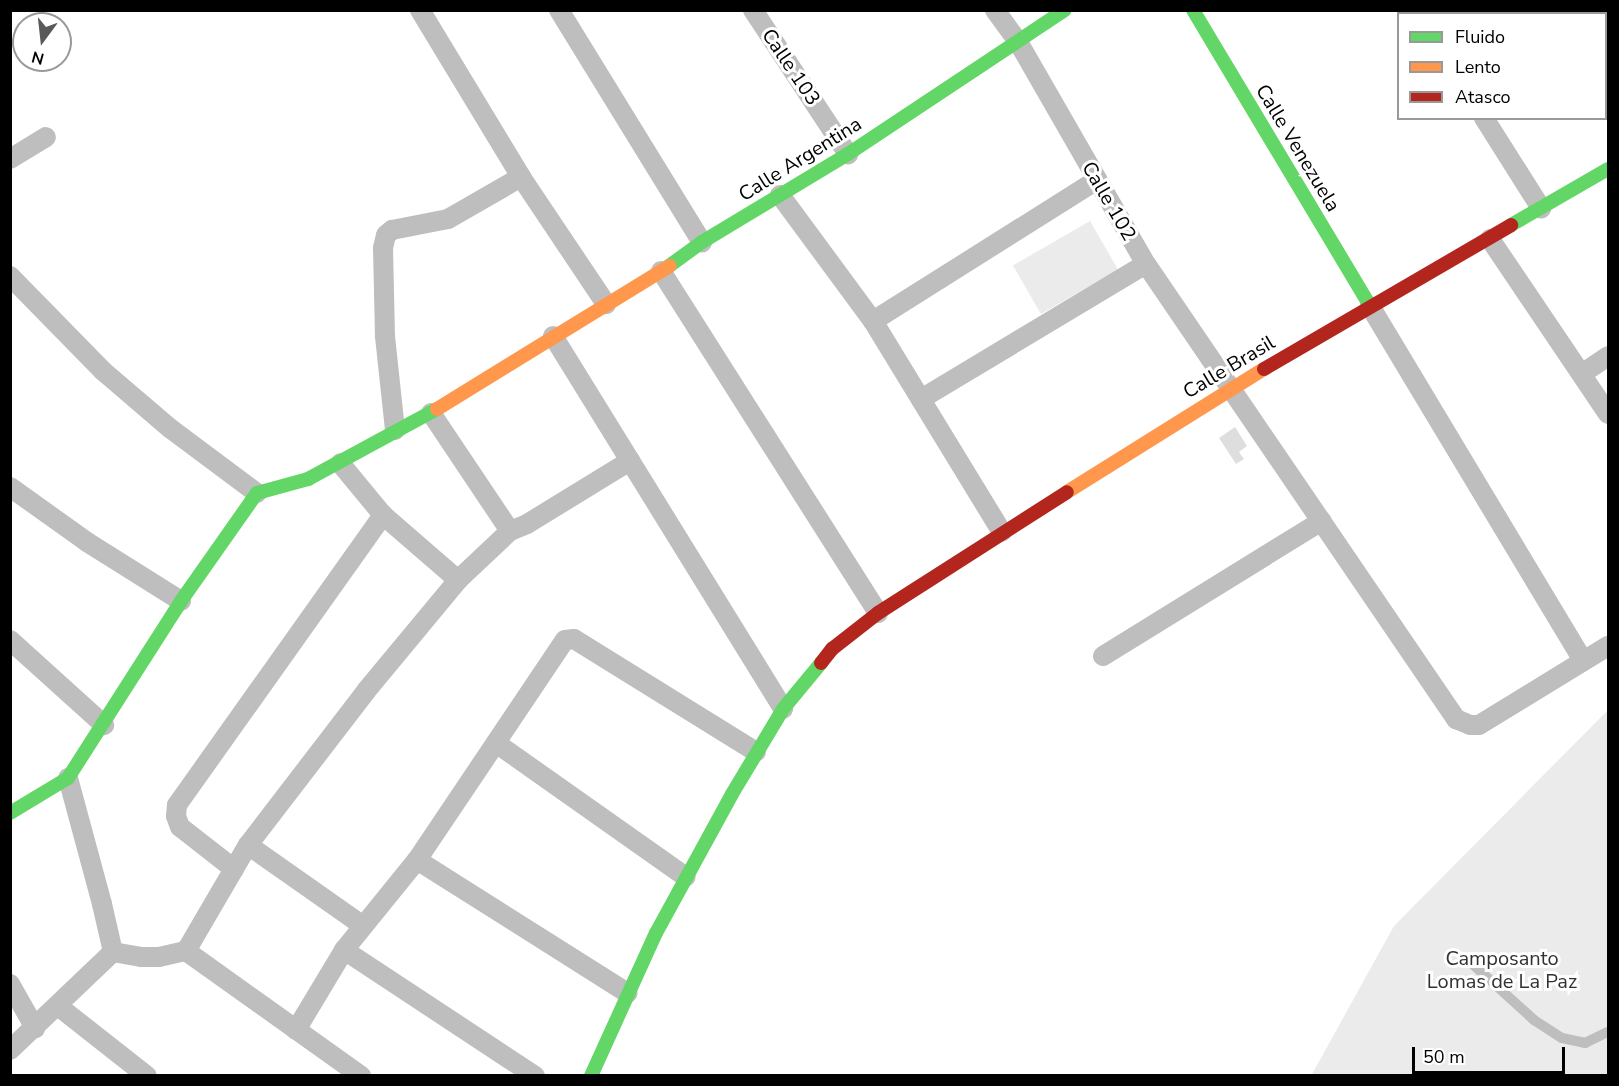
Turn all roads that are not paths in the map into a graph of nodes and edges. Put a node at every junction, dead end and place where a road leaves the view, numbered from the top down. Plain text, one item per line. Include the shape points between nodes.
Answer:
1 (420, 10) edge
2 (559, 10) edge
3 (995, 10) edge
4 (1065, 10) edge
5 (1193, 10) edge
6 (759, 13) edge
7 (1017, 40) junction
8 (1485, 120) edge
9 (46, 137) dead end
10 (848, 154) junction
11 (10, 159) edge
12 (1608, 169) edge
13 (520, 177) junction
14 (1097, 180) junction
15 (780, 195) junction
16 (1541, 208) junction
17 (1490, 239) junction
18 (702, 242) junction
19 (1146, 264) junction
20 (661, 271) junction
21 (10, 276) edge
22 (606, 304) junction
23 (1370, 306) junction
24 (873, 321) junction
25 (553, 336) junction
26 (1608, 357) edge
27 (1583, 373) junction
28 (1231, 388) junction
29 (921, 399) junction
30 (431, 413) junction
31 (1608, 414) edge
32 (395, 430) junction
33 (630, 461) junction
34 (340, 463) junction
35 (10, 487) edge
36 (257, 493) junction
37 (383, 515) junction
38 (1322, 521) junction
39 (510, 531) junction
40 (1002, 532) junction
41 (458, 580) junction
42 (181, 601) junction
43 (878, 613) junction
44 (10, 640) edge
45 (1608, 646) edge
46 (1104, 656) dead end
47 (1583, 660) junction
48 (783, 709) junction
49 (104, 725) junction
50 (496, 743) junction
51 (756, 752) junction
52 (68, 778) junction
53 (10, 813) edge
54 (248, 845) junction
55 (417, 860) junction
56 (234, 870) junction
57 (686, 877) junction
58 (362, 925) junction
59 (344, 950) junction
60 (186, 951) junction
61 (113, 952) junction
62 (1467, 959) dead end
63 (10, 984) edge
64 (627, 993) junction
65 (58, 1006) junction
66 (35, 1028) junction
67 (296, 1030) junction
68 (1608, 1032) edge
69 (10, 1050) edge
70 (348, 1072) edge
71 (147, 1076) edge
72 (535, 1076) edge
73 (591, 1076) edge

1 - 13 street
2 - 18 street
3 - 7 street, Calle 102
4 - 7 street, Calle Argentina
5 - 23 street, Calle Venezuela
6 - 10 street, Calle 103
7 - 10 street, Calle Argentina
7 - 14 street, Calle 102
8 - 16 street
9 - 11 street
10 - 15 street, Calle Argentina
12 - 16 street, Calle Brasil
13 - 22 street
13 - 32 street via 448,219 392,230 386,235 382,248 385,336
14 - 19 street, Calle 102
14 - 24 street
15 - 18 street, Calle Argentina
15 - 24 street
16 - 17 street, Calle Brasil
17 - 23 street, Calle Brasil
17 - 27 street
18 - 20 street, Calle Argentina
19 - 28 street, Calle 102
19 - 29 street
20 - 22 street, Calle Argentina
20 - 43 street
21 - 36 street via 103,371 171,429
22 - 25 street, Calle Argentina
23 - 28 street, Calle Brasil
23 - 47 street
24 - 29 street
25 - 30 street, Calle Argentina
25 - 33 street
26 - 27 street
27 - 31 street
28 - 38 street, Calle 102
28 - 40 street, Calle Brasil
29 - 40 street
30 - 32 street, Calle Argentina
30 - 39 street
32 - 34 street, Calle Argentina
33 - 39 street
33 - 48 street
34 - 36 street, Calle Argentina via 308,480
34 - 37 street
35 - 42 street via 87,542
36 - 42 street
37 - 41 street
37 - 56 street via 177,805 180,827
38 - 46 street
38 - 47 street, Calle 102 via 1456,719 1479,725
39 - 41 street
40 - 43 street, Calle Brasil
41 - 54 street via 366,691
42 - 49 street
43 - 48 street, Calle Brasil via 832,649
44 - 49 street
45 - 47 street, Calle 102
48 - 51 street, Calle Brasil
49 - 52 street
50 - 51 street via 560,645 574,639
50 - 55 street
50 - 57 street
51 - 57 street, Calle Brasil
52 - 53 street
52 - 61 street
54 - 56 street
54 - 58 street
55 - 58 street
55 - 64 street
56 - 60 street
57 - 64 street, Calle Brasil
58 - 59 street
59 - 67 street
59 - 72 street
60 - 61 street via 150,957
60 - 67 street
61 - 65 street
62 - 68 lane via 1534,1020 1562,1038 1585,1043
63 - 66 street
64 - 73 street, Calle Brasil
65 - 66 street
65 - 71 street
66 - 69 street
67 - 70 street

